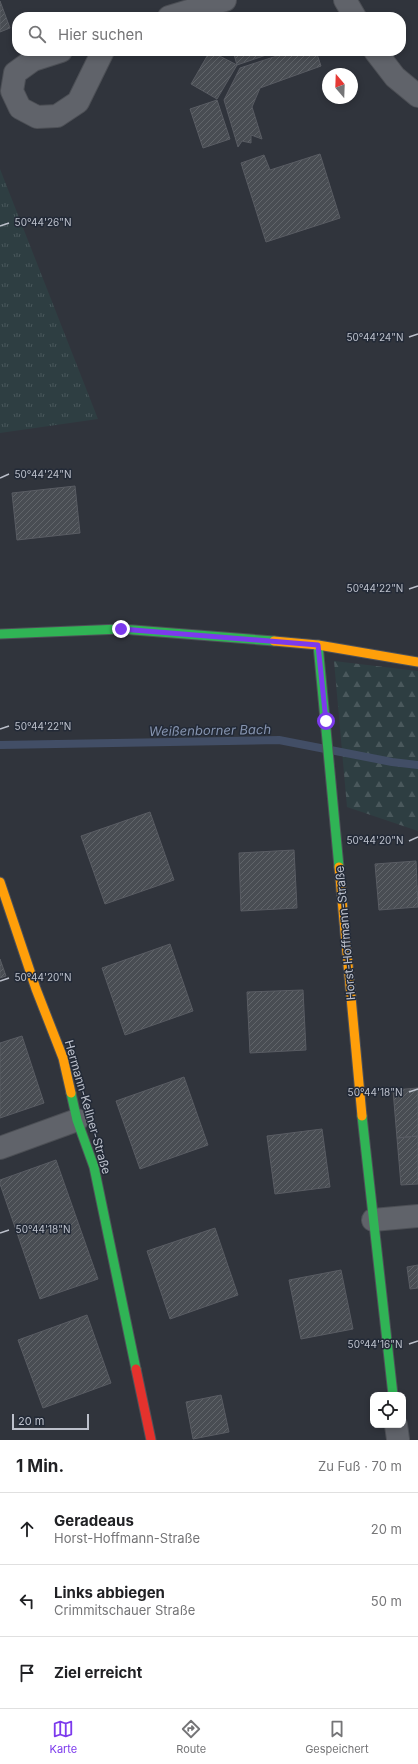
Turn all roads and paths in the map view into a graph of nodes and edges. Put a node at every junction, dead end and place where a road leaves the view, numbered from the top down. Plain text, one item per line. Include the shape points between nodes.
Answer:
1 (225, 0) edge
2 (345, 0) edge
3 (185, 12) edge
4 (352, 12) edge
5 (45, 56) edge
6 (101, 56) edge
7 (379, 56) edge
8 (418, 96) edge
9 (0, 634) edge
10 (318, 645) junction
11 (418, 662) edge
12 (0, 882) edge
13 (77, 1120) junction
14 (0, 1148) edge
15 (418, 1216) edge
16 (373, 1220) junction
17 (393, 1392) edge
18 (151, 1440) edge

1 - 3 street
2 - 4 street
5 - 6 street via 33,60 15,73 12,91 20,108 37,117 57,116 78,102
7 - 8 street via 395,77
9 - 10 street via 121,629
10 - 11 street
10 - 16 street, Horst-Hoffmann-Straße
12 - 13 street, Hermann-Kellner-Straße via 36,989 64,1058
13 - 14 street
13 - 18 street, Hermann-Kellner-Straße via 94,1167
15 - 16 street
16 - 17 street, Horst-Hoffmann-Straße

